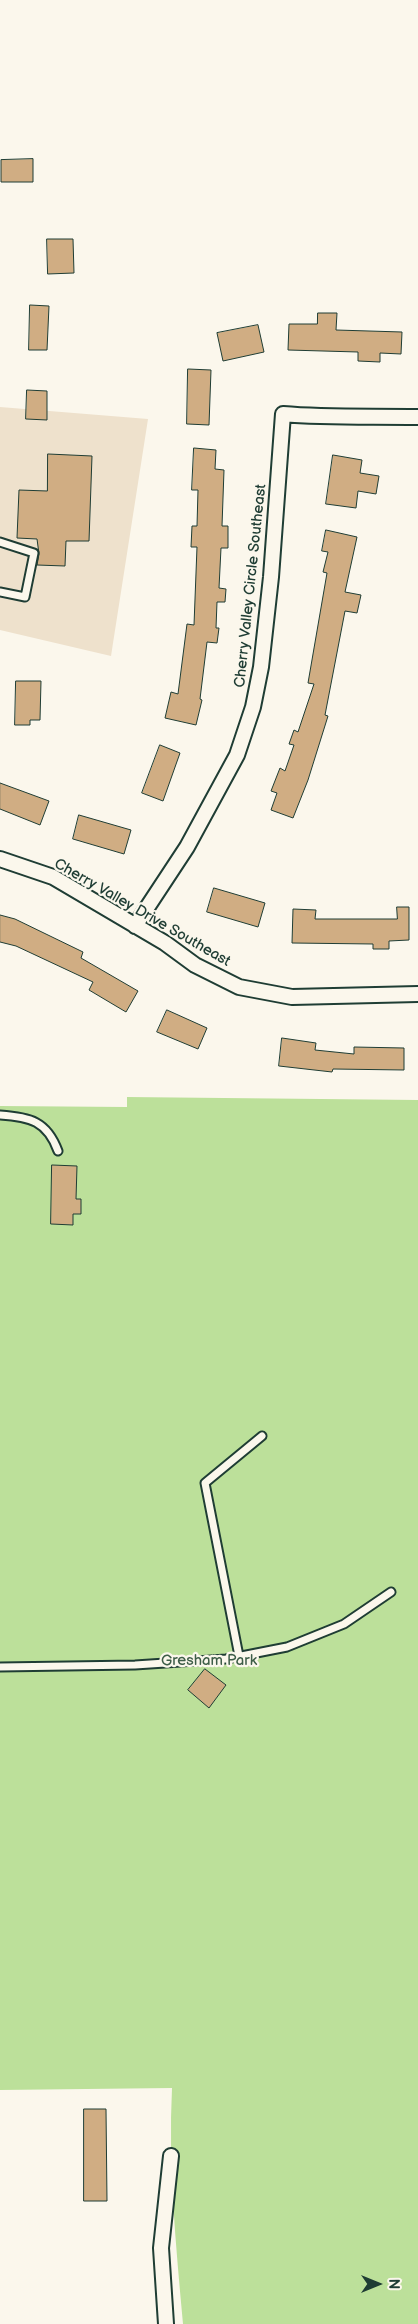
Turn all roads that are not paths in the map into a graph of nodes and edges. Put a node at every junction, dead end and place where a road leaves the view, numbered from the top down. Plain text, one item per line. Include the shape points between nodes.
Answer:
1 (418, 417) edge
2 (0, 542) edge
3 (0, 592) edge
4 (0, 859) edge
5 (134, 926) junction
6 (418, 994) edge
7 (0, 1114) edge
8 (58, 1151) dead end
9 (262, 1436) dead end
10 (391, 1592) dead end
11 (239, 1656) junction
12 (0, 1667) edge
13 (171, 2156) dead end
14 (166, 2324) edge

1 - 5 street, Cherry Valley Circle Southeast via 328,418 283,414 262,668 253,707 233,764 187,847
2 - 3 lane via 34,553 25,597
4 - 5 street, Cherry Valley Drive Southeast via 53,877
5 - 6 street, Cherry Valley Drive Southeast via 195,965 239,987 292,997
7 - 8 lane via 33,1120 46,1128
9 - 11 lane via 205,1483
10 - 11 lane via 344,1624 287,1647
11 - 12 lane via 135,1665
13 - 14 street via 161,2248

